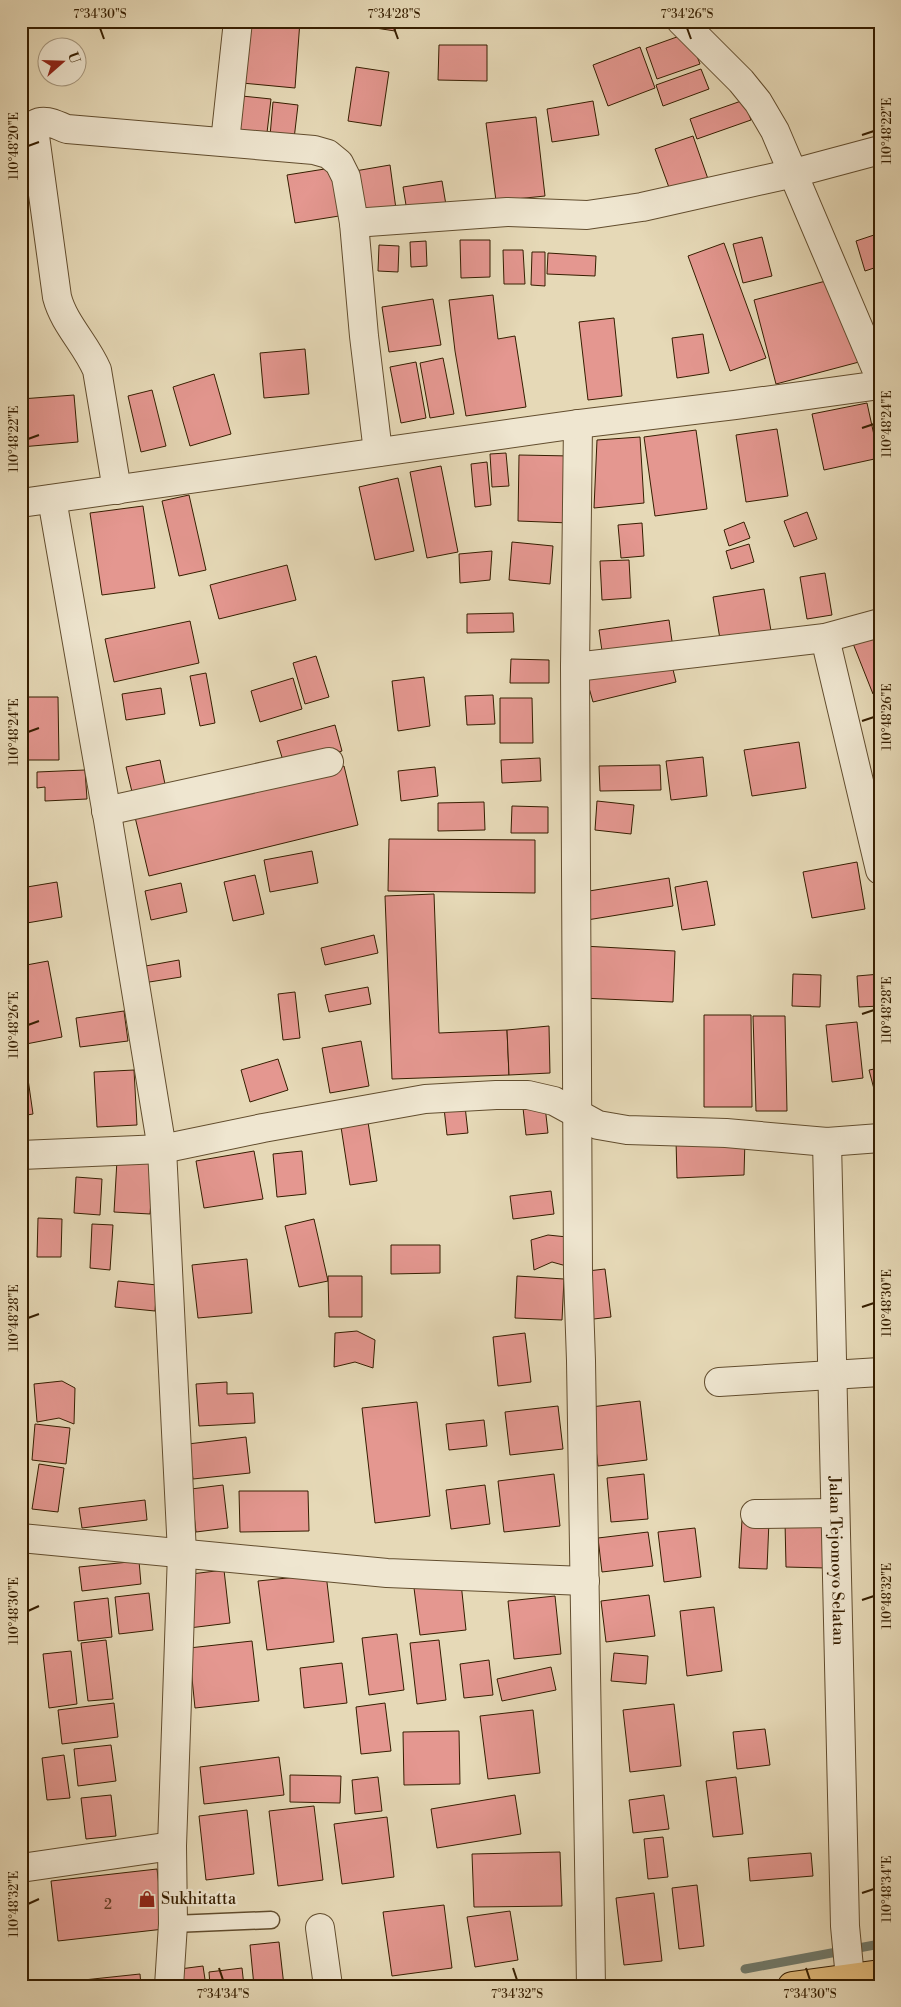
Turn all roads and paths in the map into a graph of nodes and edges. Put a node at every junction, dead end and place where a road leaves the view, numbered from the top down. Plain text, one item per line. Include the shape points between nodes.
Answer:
1 (238, 21) edge
2 (681, 21) edge
3 (225, 142) junction
4 (880, 150) edge
5 (794, 173) junction
6 (354, 222) junction
7 (880, 378) edge
8 (880, 385) edge
9 (578, 424) junction
10 (378, 452) junction
11 (117, 490) junction
12 (52, 499) junction
13 (21, 503) edge
14 (880, 623) edge
15 (825, 638) junction
16 (575, 667) junction
17 (329, 762) dead end
18 (106, 811) junction
19 (880, 870) edge
20 (577, 1114) junction
21 (880, 1138) edge
22 (827, 1142) junction
23 (162, 1149) junction
24 (21, 1155) edge
25 (880, 1372) edge
26 (831, 1376) junction
27 (719, 1382) dead end
28 (835, 1513) junction
29 (755, 1514) dead end
30 (21, 1538) edge
31 (182, 1553) junction
32 (585, 1581) junction
33 (172, 1846) junction
34 (21, 1868) edge
35 (272, 1920) dead end
36 (173, 1924) junction
37 (320, 1928) dead end
38 (850, 1969) junction
39 (880, 1974) edge
40 (169, 1986) edge
41 (328, 1986) edge
42 (591, 1986) edge
43 (792, 1986) edge

1 - 3 street
2 - 5 street via 758,102
3 - 6 street via 328,154 339,163 346,177
3 - 11 street via 67,129 44,121 35,124 56,297 97,370
4 - 5 street
5 - 6 street via 642,207 587,215 506,212
5 - 7 street
6 - 10 street
8 - 9 street
9 - 10 street
9 - 16 street
10 - 11 street
11 - 12 street
12 - 13 street
12 - 18 street
14 - 15 street
15 - 16 street
15 - 19 street
16 - 20 street
17 - 18 street
18 - 23 street
20 - 22 street via 598,1125 626,1130
20 - 23 street via 554,1101 528,1095 426,1099
20 - 32 street
21 - 22 street
22 - 26 street, Jalan Tejomoyo Selatan
23 - 24 street
23 - 31 street
25 - 26 street
26 - 27 street
26 - 28 street, Jalan Tejomoyo Selatan
28 - 29 street
28 - 38 street, Jalan Tejomoyo Selatan via 845,1933
30 - 31 street
31 - 32 street via 387,1573
31 - 33 street
32 - 42 street
33 - 34 street
33 - 36 street
35 - 36 lane
36 - 40 street
37 - 41 street
38 - 39 main road
38 - 43 main road

